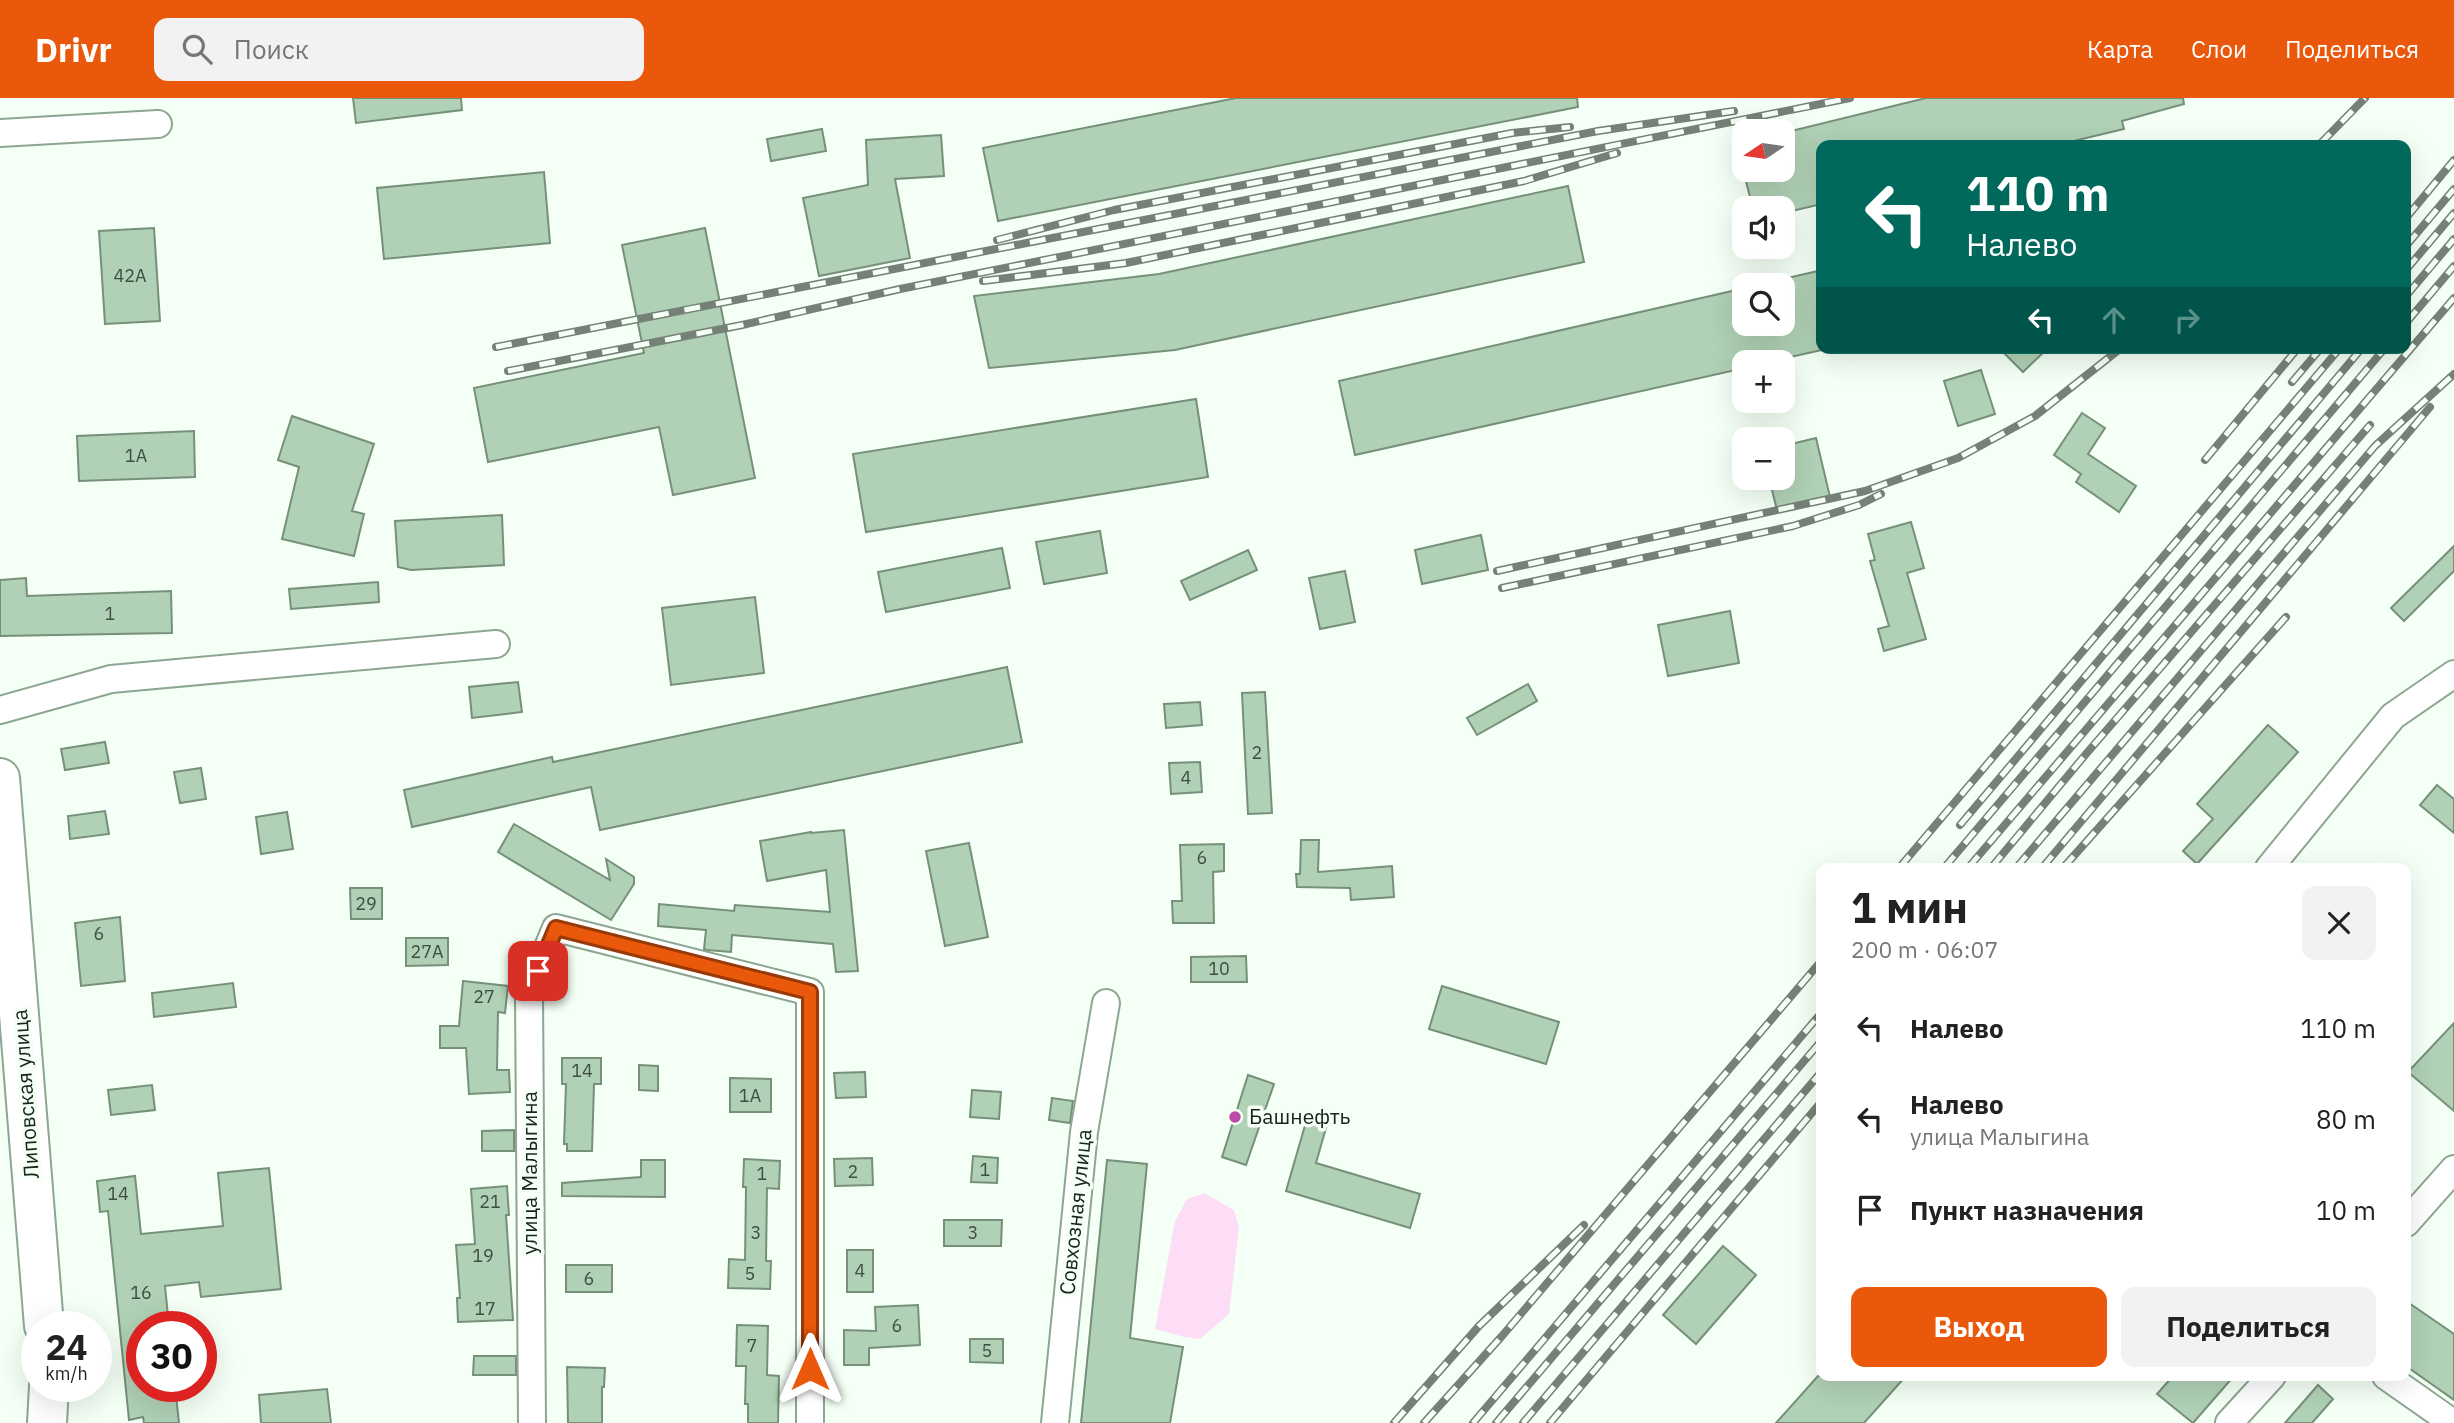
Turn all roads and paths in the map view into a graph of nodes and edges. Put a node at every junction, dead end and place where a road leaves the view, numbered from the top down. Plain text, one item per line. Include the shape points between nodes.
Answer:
1 (158, 124) dead end
2 (0, 133) edge
3 (496, 643) dead end
4 (2454, 674) edge
5 (0, 710) edge
6 (0, 778) edge
7 (2273, 863) edge
8 (1106, 1003) dead end
9 (2454, 1169) edge
10 (2411, 1217) edge
11 (43, 1311) edge
12 (2267, 1381) edge
13 (2393, 1381) edge
14 (532, 1423) edge
15 (810, 1423) edge
16 (1055, 1423) edge
17 (2229, 1423) edge
18 (2453, 1423) edge

1 - 2 street
3 - 5 street via 111,679
4 - 7 street via 2393,716
6 - 11 main road, Липовская улица
8 - 16 street, Совхозная улица via 1084,1132
9 - 10 street
12 - 17 street
13 - 18 street
14 - 15 street, улица Малыгина via 529,993 556,928 810,992

